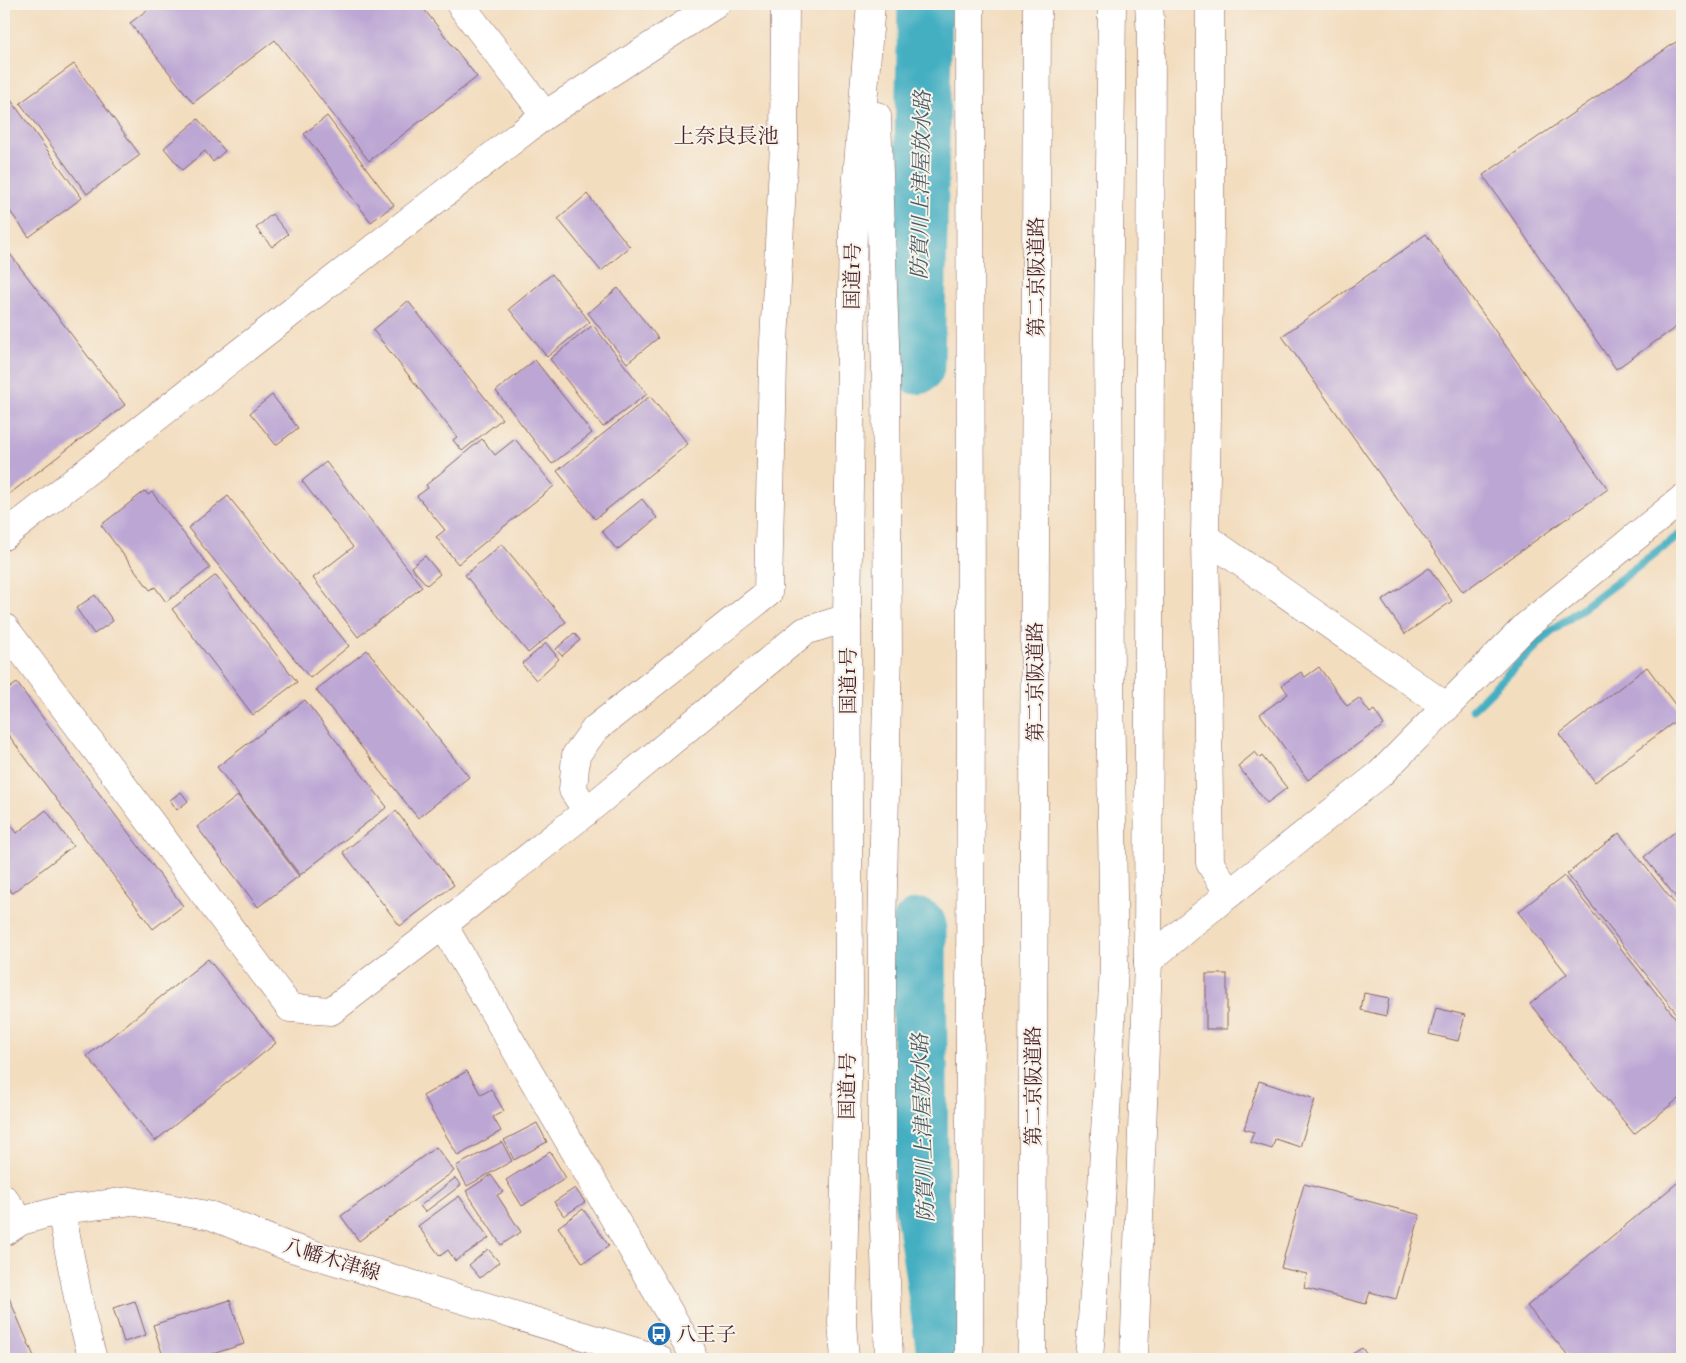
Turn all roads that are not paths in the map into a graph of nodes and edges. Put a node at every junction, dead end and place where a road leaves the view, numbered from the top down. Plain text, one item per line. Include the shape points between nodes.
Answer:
1 (460, 4) edge
2 (716, 4) edge
3 (785, 4) edge
4 (872, 4) edge
5 (970, 4) edge
6 (1037, 4) edge
7 (1112, 4) edge
8 (1150, 4) edge
9 (1210, 4) edge
10 (545, 115) junction
11 (1682, 499) edge
12 (4, 536) edge
13 (1205, 537) junction
14 (847, 618) junction
15 (4, 627) edge
16 (1447, 707) junction
17 (587, 811) junction
18 (1229, 894) junction
19 (443, 925) junction
20 (1148, 961) junction
21 (4, 1199) edge
22 (61, 1210) junction
23 (12, 1226) edge
24 (93, 1359) edge
25 (660, 1359) edge
26 (693, 1359) edge
27 (845, 1359) edge
28 (889, 1359) edge
29 (969, 1359) edge
30 (1032, 1359) edge
31 (1090, 1359) edge
32 (1134, 1359) edge

1 - 10 main road
2 - 10 main road
3 - 17 main road via 784,145 773,362 768,593 595,730 576,755 573,790
4 - 14 main road, 国道1号 via 852,228
4 - 28 main road via 886,381 888,649 882,935 882,1176
5 - 29 main road
6 - 30 main road, 第二京阪道路
7 - 31 main road via 1108,328 1114,967
8 - 20 main road
9 - 13 main road
10 - 12 main road
11 - 16 main road via 1526,626
13 - 16 main road
13 - 18 main road via 1210,864
14 - 17 main road via 805,631
14 - 27 main road, 国道1号 via 849,991 842,1323
15 - 19 main road via 290,1008 331,1011
16 - 18 main road via 1380,774
17 - 19 main road
18 - 20 main road
19 - 26 main road via 691,1350
20 - 32 main road
21 - 23 main road
22 - 23 main road, 八幡木津線
22 - 24 main road
22 - 25 main road, 八幡木津線 via 131,1201 212,1216 289,1247

